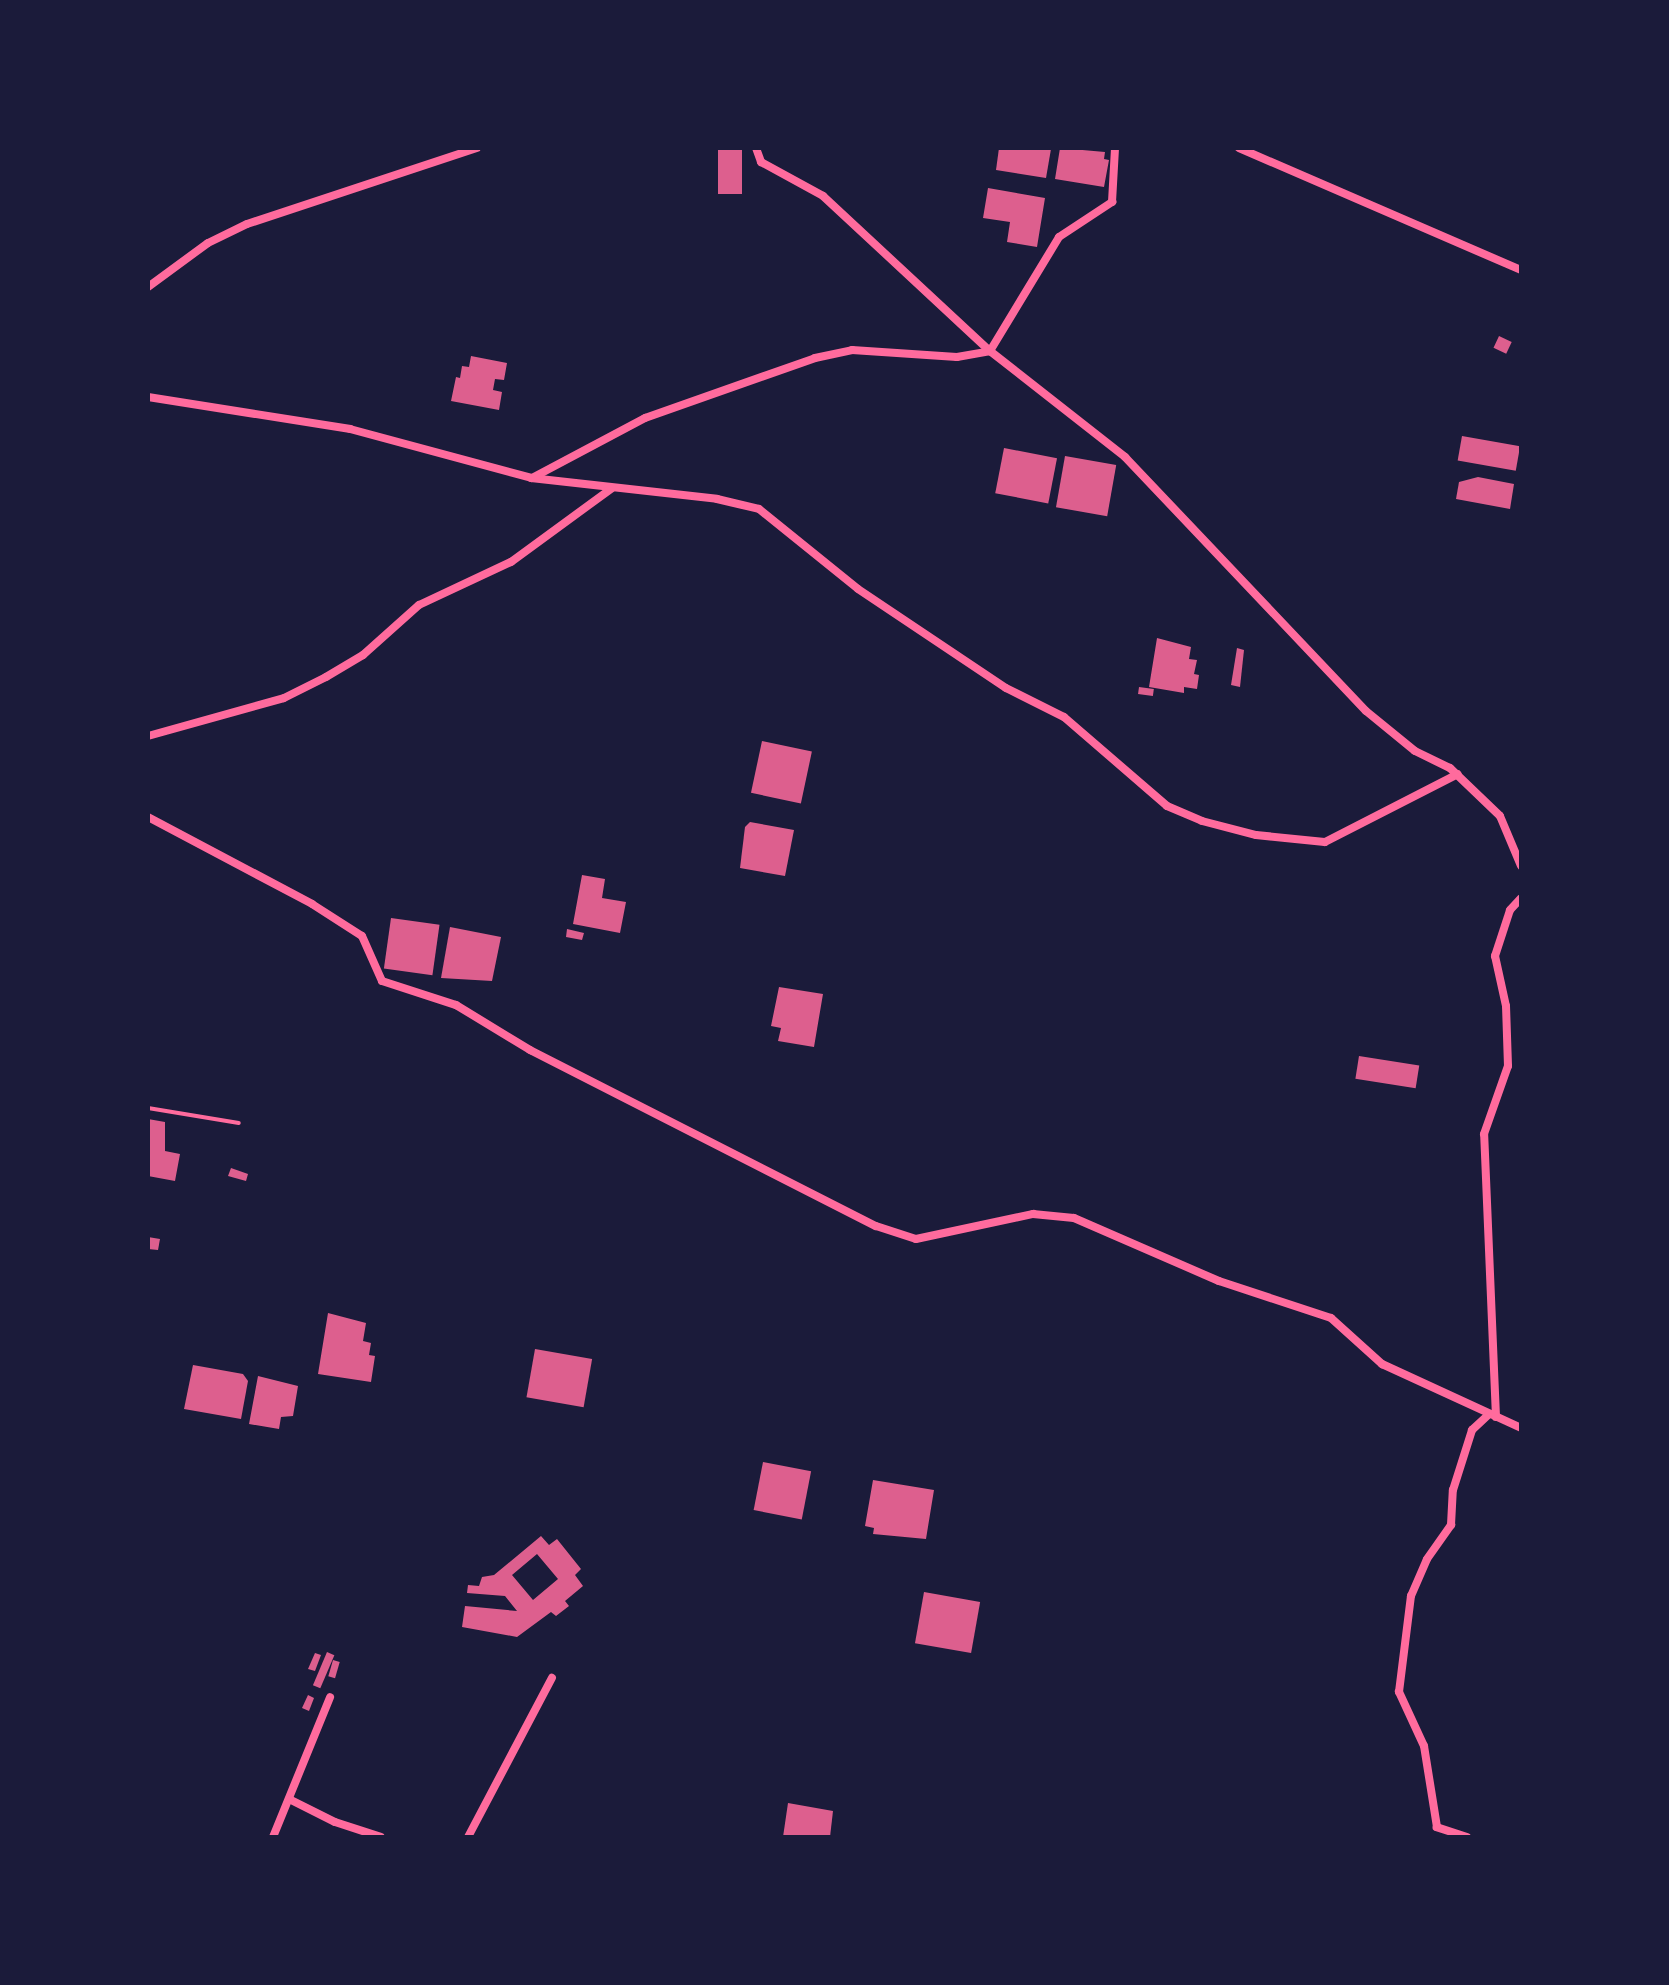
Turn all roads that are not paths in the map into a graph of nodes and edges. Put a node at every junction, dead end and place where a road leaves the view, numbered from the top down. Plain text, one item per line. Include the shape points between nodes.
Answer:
1 (477, 148) edge
2 (756, 148) edge
3 (1115, 148) edge
4 (1239, 148) edge
5 (1521, 270) edge
6 (148, 287) edge
7 (990, 351) junction
8 (148, 397) edge
9 (531, 478) junction
10 (613, 488) junction
11 (148, 736) edge
12 (1458, 774) junction
13 (148, 817) edge
14 (1521, 866) edge
15 (1521, 898) edge
16 (148, 1108) edge
17 (239, 1123) dead end
18 (1492, 1415) junction
19 (1521, 1428) edge
20 (552, 1678) dead end
21 (330, 1697) dead end
22 (289, 1799) junction
23 (273, 1837) edge
24 (381, 1837) edge
25 (468, 1837) edge
26 (1467, 1837) edge

1 - 6 street via 247,224 208,243
2 - 7 street via 761,162 823,196
3 - 7 street via 1112,202 1059,237
4 - 5 street
7 - 9 street via 957,357 852,350 815,358 645,418
7 - 12 street via 1125,457 1366,711 1415,751
8 - 9 street via 350,429
9 - 10 street
10 - 11 street via 511,562 419,605 363,655 326,677 284,698
10 - 12 street via 759,509 858,589 952,654 1064,717 1167,806 1202,821 1256,835 1325,842
12 - 14 street via 1500,816
13 - 18 street via 362,936 382,981 456,1005 557,1065 876,1226 916,1239 1033,1214 1074,1218 1219,1281 1331,1318 1382,1364
15 - 18 street via 1510,910 1495,956 1506,1006 1508,1066 1484,1134
16 - 17 lane
18 - 19 street
18 - 26 street via 1472,1430 1453,1490 1451,1525 1427,1559 1411,1596 1399,1692 1424,1746 1437,1827
20 - 25 street
21 - 22 street
22 - 23 street
22 - 24 street

